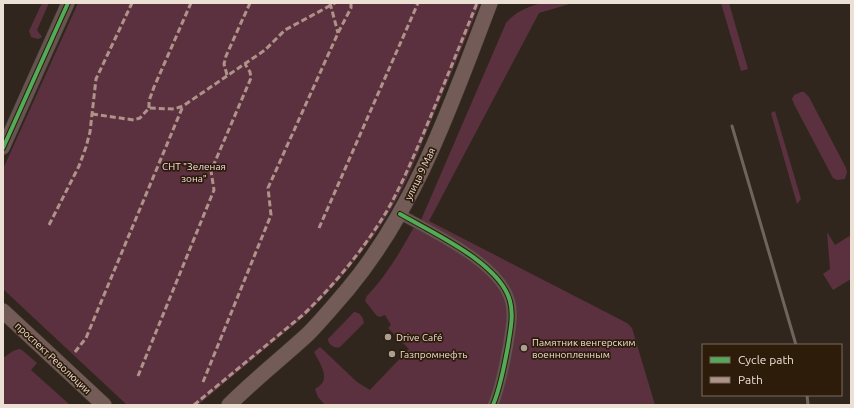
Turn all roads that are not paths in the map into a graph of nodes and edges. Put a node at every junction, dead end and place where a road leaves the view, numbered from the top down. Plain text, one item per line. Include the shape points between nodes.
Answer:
1 (68, 3) edge
2 (490, 3) edge
3 (3, 148) edge
4 (400, 214) junction
5 (3, 311) edge
6 (262, 374) junction
7 (104, 405) edge
8 (218, 405) edge
9 (229, 405) edge
10 (493, 405) edge

1 - 3 street
2 - 4 main road, улица 9 Мая via 450,108
4 - 6 main road, улица 9 Мая via 384,241 344,294 308,334
4 - 10 street via 484,265 498,279 510,300 512,319 502,382
5 - 7 main road, проспект Революции
6 - 8 main road, улица 9 Мая
6 - 9 main road, улица 9 Мая

